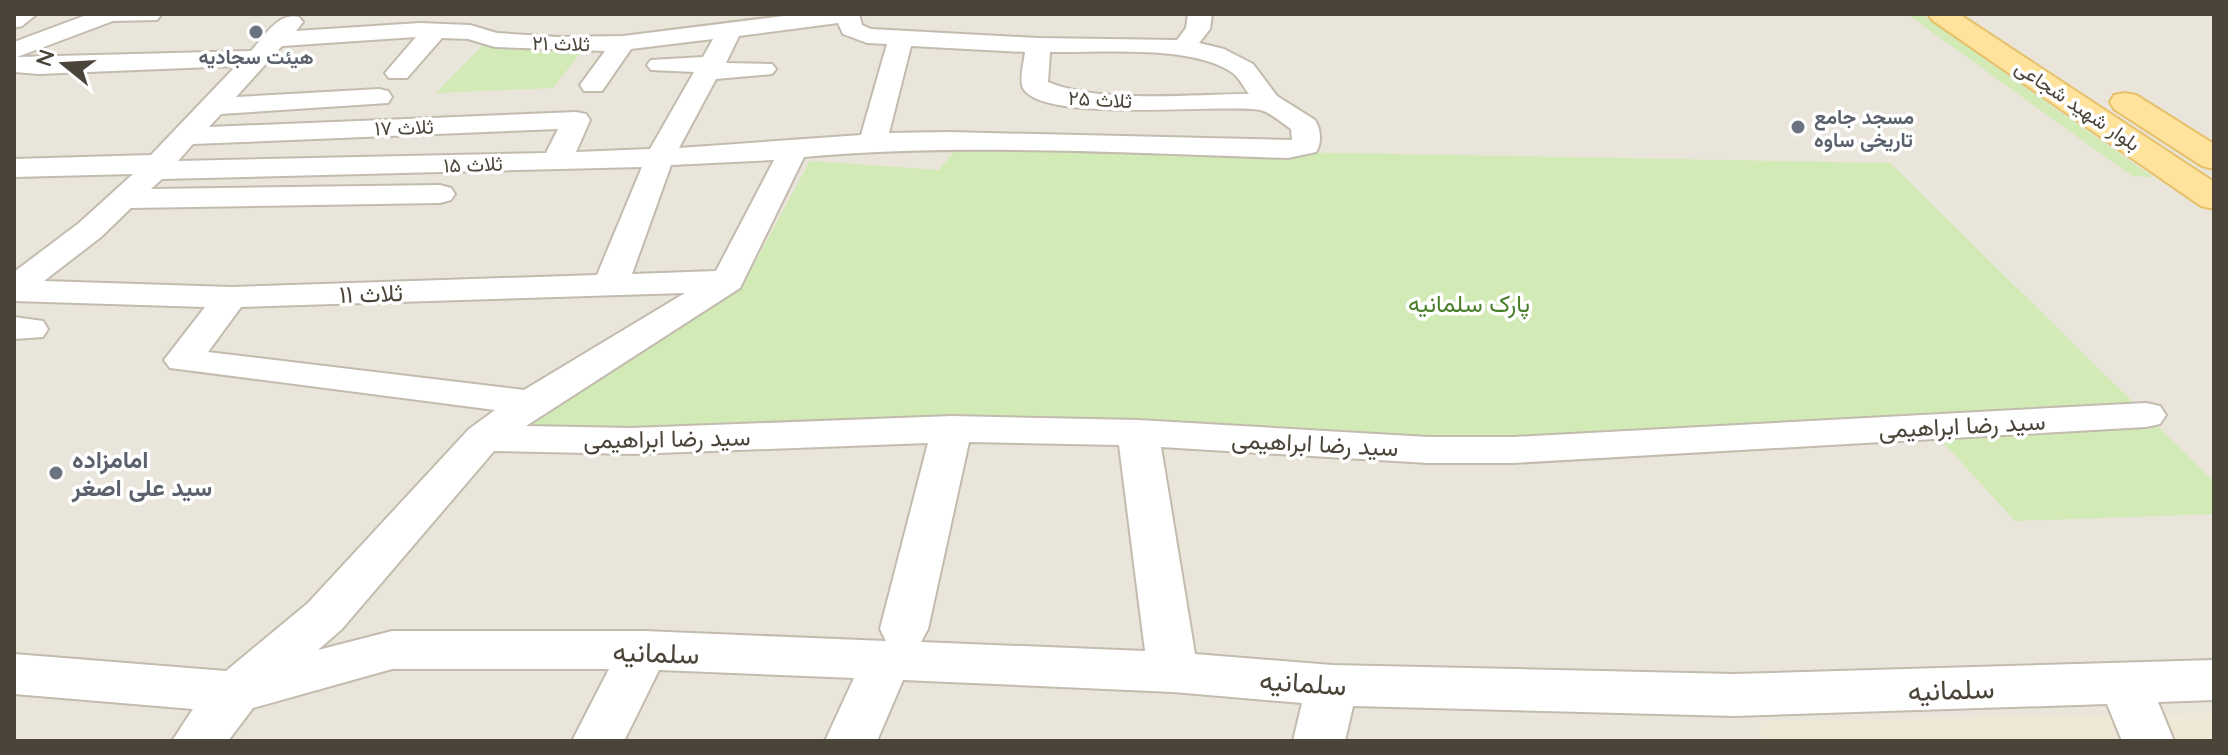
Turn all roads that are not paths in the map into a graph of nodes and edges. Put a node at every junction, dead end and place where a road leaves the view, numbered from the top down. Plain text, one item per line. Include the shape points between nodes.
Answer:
1 (25, 14) edge
2 (78, 14) edge
3 (110, 14) edge
4 (299, 14) edge
5 (847, 14) edge
6 (1200, 14) edge
7 (1941, 14) edge
8 (1982, 14) edge
9 (149, 15) edge
10 (545, 16) edge
11 (14, 21) edge
12 (731, 28) junction
13 (435, 31) junction
14 (14, 38) edge
15 (901, 39) junction
16 (523, 42) junction
17 (623, 43) junction
18 (1038, 45) junction
19 (1184, 47) junction
20 (266, 49) junction
21 (14, 50) edge
22 (14, 64) edge
23 (660, 65) dead end
24 (712, 68) junction
25 (763, 69) dead end
26 (398, 73) dead end
27 (593, 85) dead end
28 (379, 97) dead end
29 (1268, 102) junction
30 (215, 106) junction
31 (188, 136) junction
32 (873, 142) junction
33 (2172, 150) junction
34 (792, 152) junction
35 (660, 157) junction
36 (2214, 160) edge
37 (557, 161) junction
38 (461, 164) junction
39 (157, 167) junction
40 (14, 168) edge
41 (282, 169) junction
42 (2214, 198) edge
43 (123, 199) junction
44 (247, 206) junction
45 (14, 254) edge
46 (57, 254) junction
47 (728, 281) junction
48 (610, 286) junction
49 (14, 290) edge
50 (231, 297) junction
51 (531, 403) junction
52 (2146, 415) dead end
53 (952, 429) junction
54 (1138, 433) junction
55 (483, 438) junction
56 (895, 646) junction
57 (644, 650) junction
58 (1173, 672) junction
59 (14, 674) edge
60 (2214, 680) edge
61 (2124, 683) junction
62 (1332, 685) junction
63 (236, 692) junction
64 (198, 741) edge
65 (598, 741) edge
66 (851, 741) edge
67 (1319, 741) edge
68 (2148, 741) edge

1 - 11 street
2 - 14 street
3 - 9 street
3 - 21 street
4 - 20 street
5 - 12 street, ثلاث ۲۱
5 - 15 street via 851,29
6 - 19 street via 1198,29
7 - 33 main road, بلوار شهید شجاعی via 2128,138 2154,146 2176,147 2180,142
8 - 33 main road, بلوار شهید شجاعی
10 - 16 street
12 - 17 street, ثلاث ۲۱
12 - 24 street
13 - 16 street, ثلاث ۲۱
13 - 20 street, ثلاث ۲۱
13 - 26 street
15 - 18 street
15 - 32 street
16 - 17 street, ثلاث ۲۱
17 - 27 street
18 - 19 street
18 - 29 street, ثلاث ۲۵ via 1035,86 1047,95 1082,101
19 - 29 street via 1215,54 1244,69
20 - 22 street, ثلاث ۲۱
20 - 30 street
23 - 24 street
24 - 25 street
24 - 35 street
28 - 30 street
29 - 32 street, ثلاث ۱۵ via 1305,126 1306,146
30 - 31 street
31 - 37 street, ثلاث ۱۷ via 576,120
31 - 39 street
32 - 34 street, ثلاث ۱۵
33 - 36 main road via 2168,158
33 - 42 main road, بلوار شهید شجاعی
34 - 35 street, ثلاث ۱۵
34 - 47 street
35 - 37 street, ثلاث ۱۵
35 - 48 street
37 - 38 street, ثلاث ۱۵
38 - 41 street, ثلاث ۱۵
38 - 44 street via 438,196
39 - 40 street, ثلاث ۱۵
39 - 41 street, ثلاث ۱۵
39 - 43 street
41 - 44 street
43 - 44 street
43 - 46 street
45 - 46 street
46 - 49 street
47 - 48 street, ثلاث ۱۱
47 - 51 street
48 - 50 street, ثلاث ۱۱
49 - 50 street, ثلاث ۱۱
50 - 51 street via 183,360
51 - 55 street
52 - 54 street, سید رضا ابراهیمی via 1513,450
53 - 54 street, سید رضا ابراهیمی
53 - 55 street, سید رضا ابراهیمی via 632,441
53 - 56 street
54 - 58 street
55 - 63 street via 325,616
56 - 57 street, سلمانیه
56 - 58 street, سلمانیه
56 - 66 street
57 - 63 street, سلمانیه via 392,650
57 - 65 street
58 - 62 street, سلمانیه
59 - 63 street, سلمانیه
60 - 61 street, سلمانیه
61 - 62 street, سلمانیه via 1734,695
61 - 68 street
62 - 67 street
63 - 64 street

